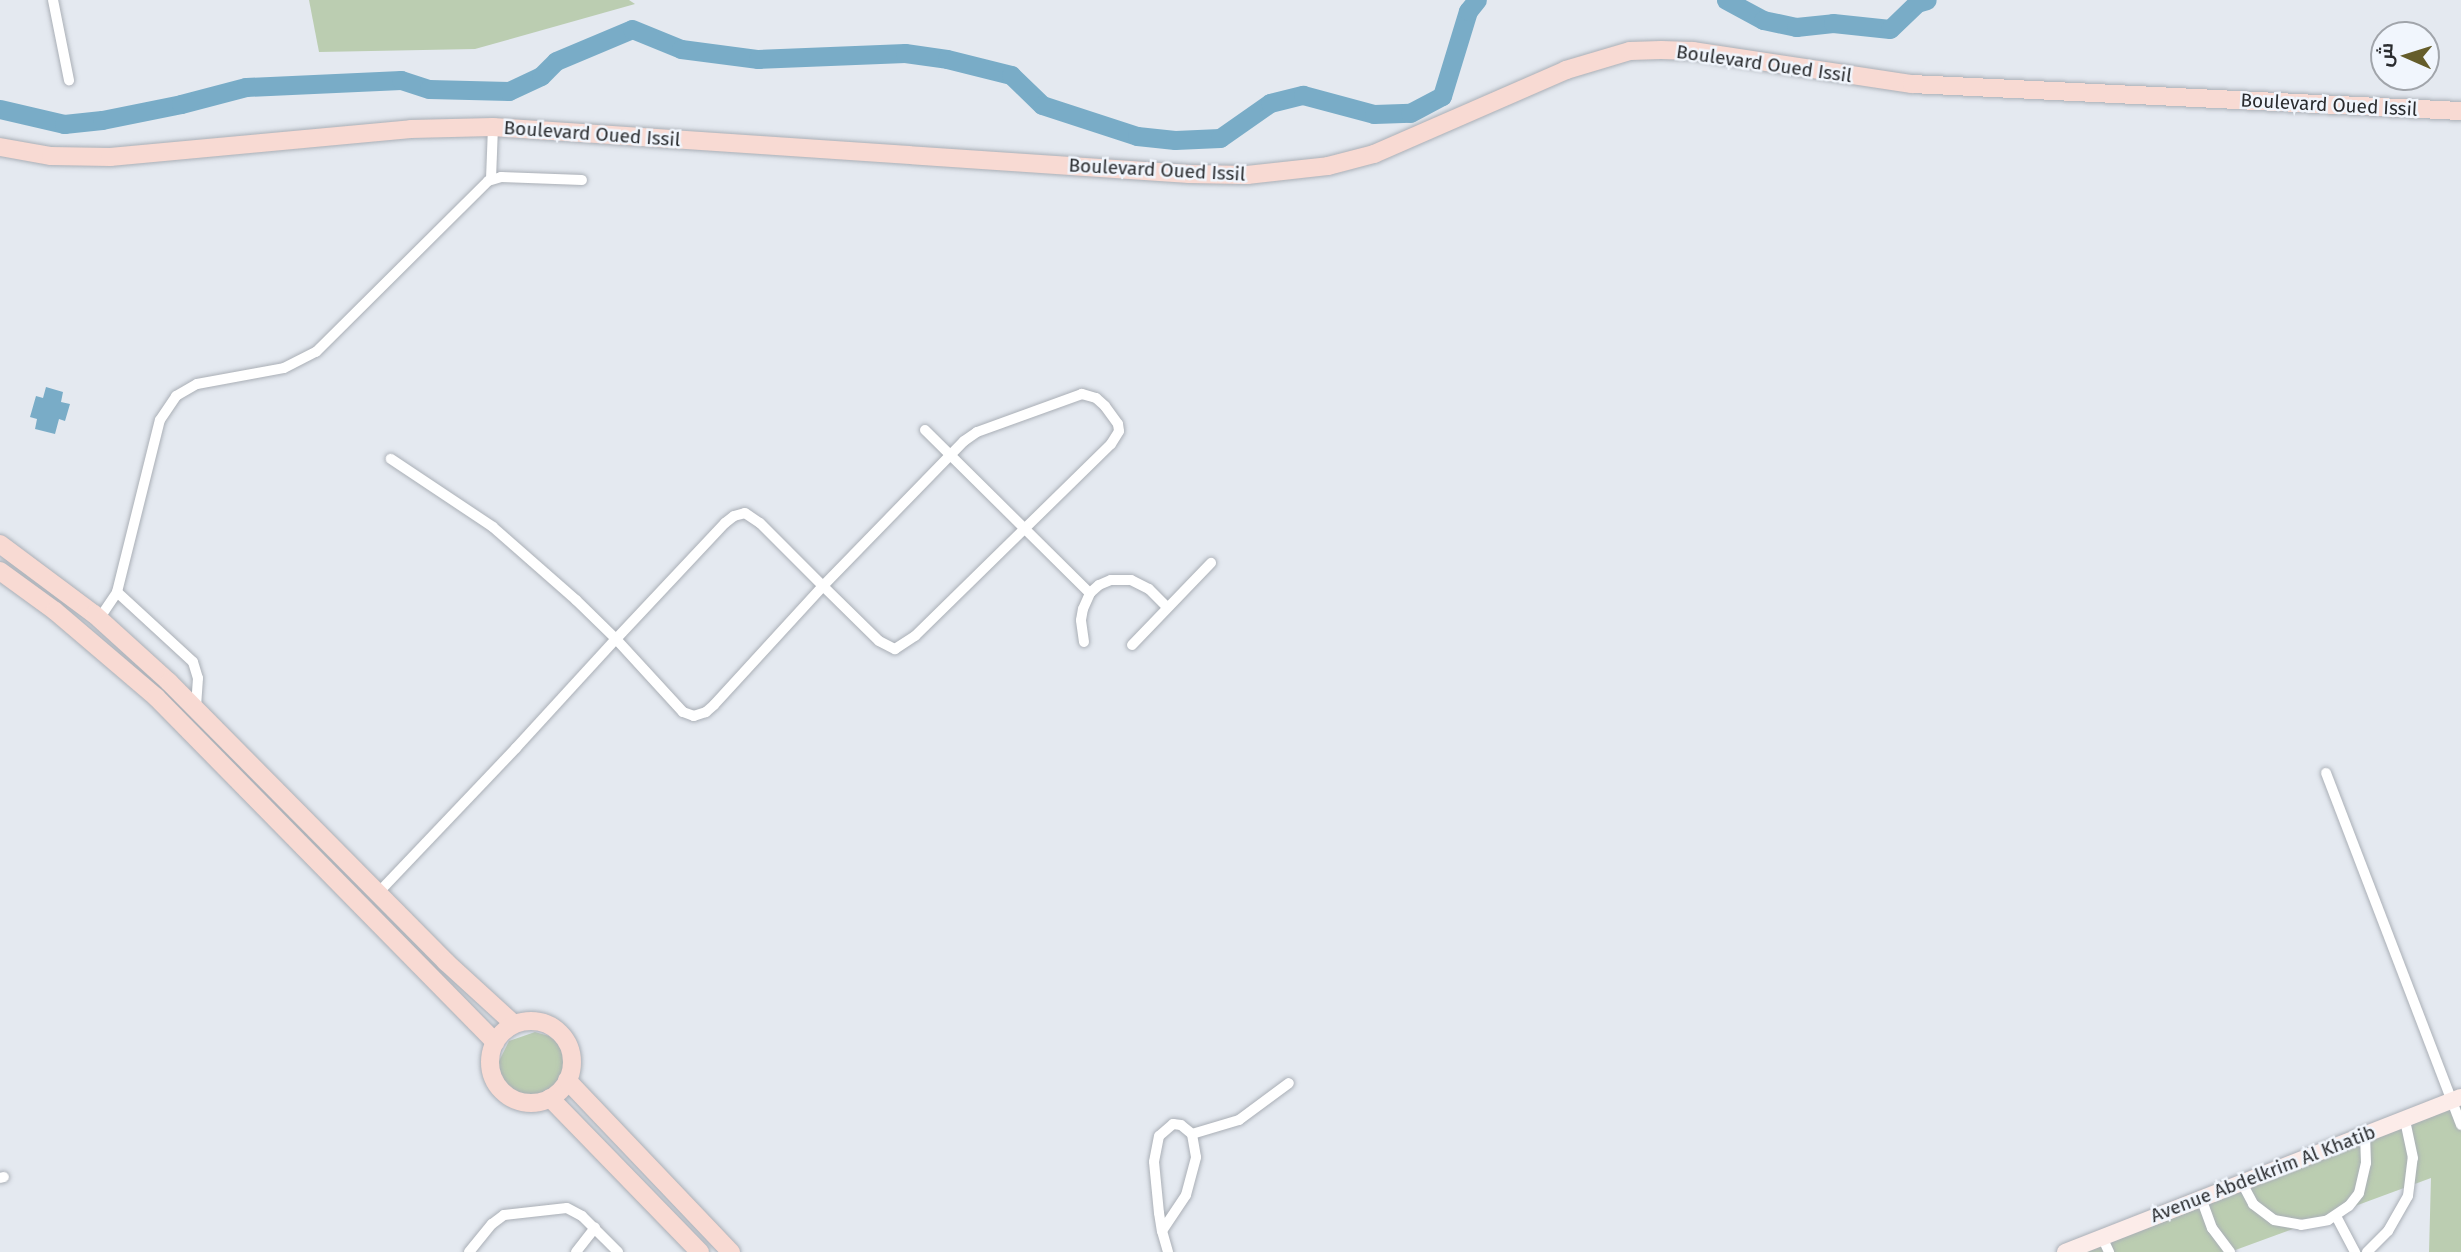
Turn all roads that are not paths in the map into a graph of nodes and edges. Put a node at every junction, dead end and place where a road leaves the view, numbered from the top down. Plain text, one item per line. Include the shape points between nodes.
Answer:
1 (53, 0) edge
2 (69, 80) dead end
3 (2461, 111) edge
4 (493, 127) junction
5 (0, 147) edge
6 (491, 179) junction
7 (582, 180) dead end
8 (925, 430) dead end
9 (949, 456) junction
10 (391, 459) dead end
11 (1023, 530) junction
12 (0, 544) edge
13 (1211, 564) dead end
14 (0, 570) edge
15 (823, 586) junction
16 (117, 592) junction
17 (1090, 593) junction
18 (1167, 607) junction
19 (99, 619) junction
20 (616, 639) junction
21 (1084, 642) dead end
22 (1132, 645) dead end
23 (195, 708) junction
24 (2326, 773) dead end
25 (378, 893) junction
26 (514, 1024) junction
27 (495, 1042) junction
28 (567, 1080) junction
29 (1289, 1083) dead end
30 (550, 1098) junction
31 (2456, 1099) edge
32 (2405, 1119) junction
33 (2461, 1125) edge
34 (1192, 1134) junction
35 (2365, 1134) junction
36 (2242, 1183) junction
37 (2201, 1198) junction
38 (2336, 1216) junction
39 (595, 1228) junction
40 (1162, 1231) junction
41 (2105, 1245) edge
42 (468, 1252) edge
43 (576, 1252) edge
44 (618, 1252) edge
45 (700, 1252) edge
46 (730, 1252) edge
47 (1168, 1252) edge
48 (2065, 1252) edge
49 (2230, 1252) edge
50 (2355, 1252) edge
51 (2367, 1252) edge

1 - 2 street
3 - 4 main road, Boulevard Oued Issil via 1912,84 1661,50 1630,51 1566,70 1374,154 1328,166 1247,175
4 - 5 main road, Boulevard Oued Issil via 411,129 110,157 51,156
4 - 6 street
6 - 7 street
6 - 16 street via 316,352 284,368 197,384 171,402 160,420
8 - 9 street
9 - 11 street
9 - 11 street via 977,432 1073,396 1089,394 1105,406 1118,424 1116,438
9 - 15 street
10 - 20 street via 493,527
11 - 15 street via 900,647 879,641
11 - 17 street
12 - 19 main road
13 - 18 street
14 - 27 main road via 156,697
15 - 20 street via 761,523 739,513
15 - 20 street via 699,716 683,712
16 - 19 street
16 - 23 street via 193,662 198,678
17 - 18 street via 1111,580 1131,580 1149,589
17 - 21 street via 1081,620
18 - 22 street
19 - 23 main road
20 - 25 street
23 - 25 main road
24 - 31 street
25 - 26 main road
26 - 27 main road
26 - 28 main road via 547,1024 564,1038 572,1058
27 - 30 main road via 490,1067 501,1091 525,1103
28 - 30 main road
28 - 46 main road
29 - 34 street via 1239,1120
30 - 45 main road
31 - 32 street, Avenue Abdelkrim Al Khatib
31 - 33 street
32 - 35 street, Avenue Abdelkrim Al Khatib
32 - 51 street via 2413,1158 2408,1196 2396,1220
34 - 40 street via 1196,1157 1190,1187
34 - 40 street via 1173,1124 1163,1129 1155,1148
35 - 36 street, Avenue Abdelkrim Al Khatib
35 - 38 street via 2366,1163 2359,1193
36 - 37 street, Avenue Abdelkrim Al Khatib
36 - 38 street via 2259,1210 2283,1223 2310,1225
37 - 41 street, Avenue Abdelkrim Al Khatib
37 - 49 street via 2212,1228
38 - 50 street
39 - 42 street via 567,1208 513,1213 497,1218
39 - 43 street
39 - 44 street
40 - 47 street
41 - 48 street, Avenue Abdelkrim Al Khatib

